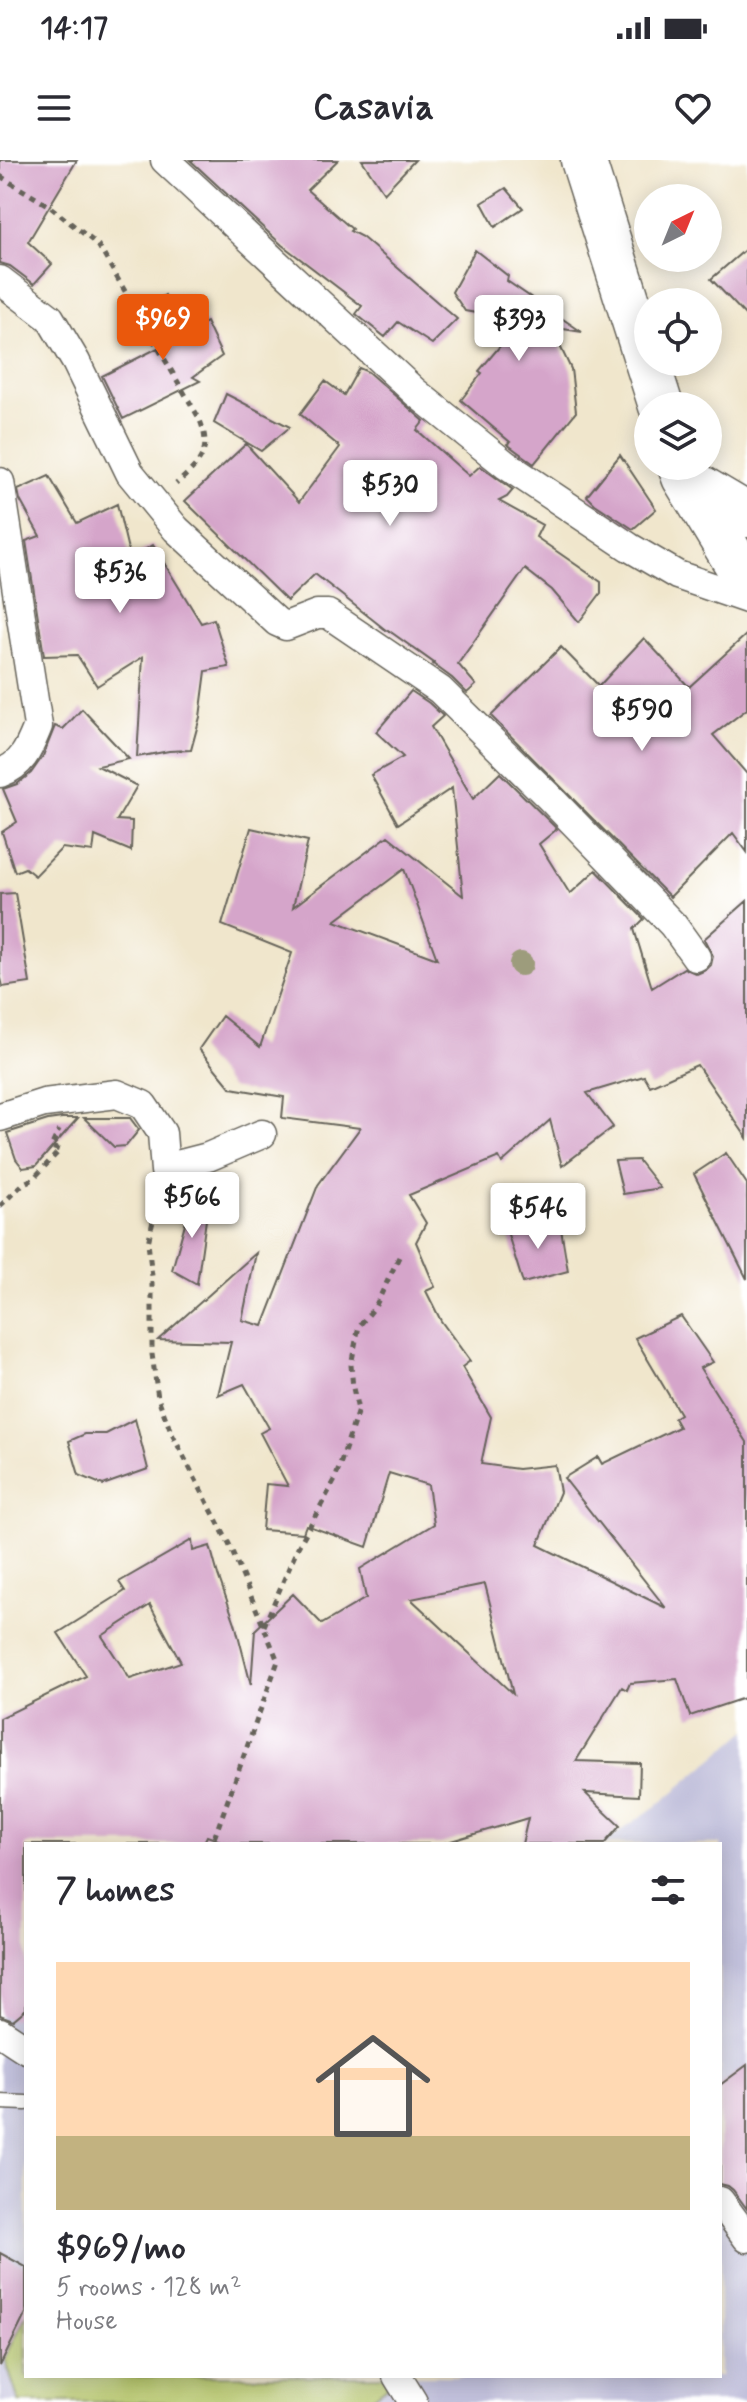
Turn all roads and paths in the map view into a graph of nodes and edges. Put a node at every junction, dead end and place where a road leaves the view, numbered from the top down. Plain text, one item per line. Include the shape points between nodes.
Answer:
1 (165, 160) edge
2 (583, 160) edge
3 (0, 176) edge
4 (0, 280) edge
5 (657, 392) edge
6 (687, 480) edge
7 (694, 480) edge
8 (0, 482) edge
9 (154, 502) junction
10 (747, 515) edge
11 (747, 581) edge
12 (747, 599) edge
13 (0, 773) edge
14 (696, 957) dead end
15 (73, 1100) junction
16 (0, 1117) edge
17 (262, 1134) dead end
18 (165, 1171) junction
19 (0, 1206) edge
20 (399, 1257) dead end
21 (264, 1627) junction
22 (213, 1842) edge
23 (0, 2032) edge
24 (24, 2048) edge
25 (0, 2102) edge
26 (24, 2103) edge
27 (722, 2204) edge
28 (747, 2238) edge
29 (398, 2378) edge
30 (413, 2402) edge

1 - 12 street via 415,392 506,465 677,575
2 - 5 main road
3 - 9 path via 98,245 199,418 206,448 192,470
4 - 9 street via 50,318 130,473
6 - 11 main road
7 - 10 main road
8 - 13 street via 38,726 27,753
9 - 14 street via 277,622 286,626 328,614 440,690 673,925
15 - 16 street
15 - 18 street via 117,1094 143,1105 162,1133
15 - 19 path via 51,1147 60,1150
17 - 18 street
18 - 21 path via 148,1243 158,1398
20 - 21 path via 375,1307 359,1326 351,1365 358,1410 335,1480 297,1549
21 - 22 path via 278,1661
23 - 24 street
25 - 26 lane
27 - 28 street
29 - 30 street

